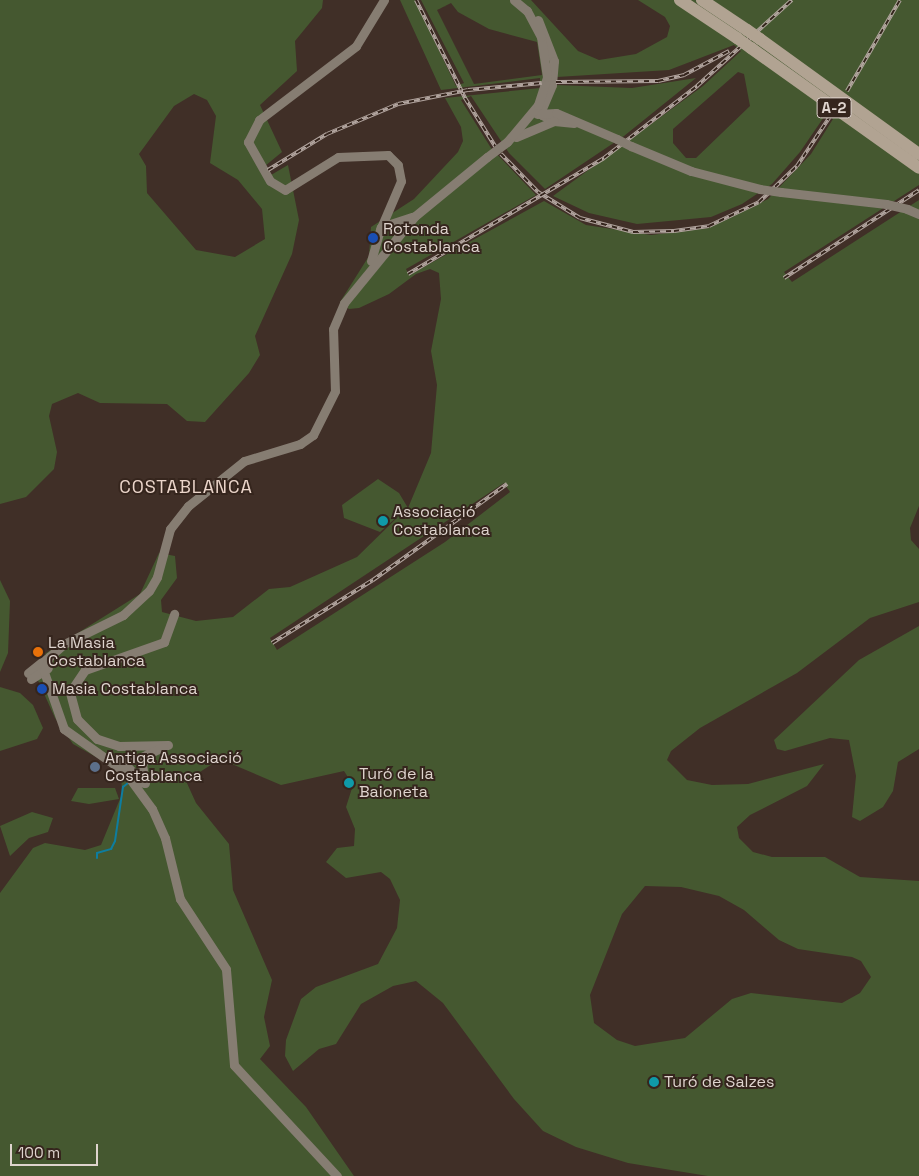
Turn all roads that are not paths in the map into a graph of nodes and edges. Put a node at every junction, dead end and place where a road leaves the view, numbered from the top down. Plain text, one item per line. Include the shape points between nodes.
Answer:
1 (384, 0) edge
2 (514, 0) edge
3 (680, 0) edge
4 (702, 0) edge
5 (527, 11) junction
6 (547, 63) junction
7 (548, 98) junction
8 (540, 112) junction
9 (555, 117) junction
10 (526, 121) junction
11 (525, 131) junction
12 (507, 142) junction
13 (919, 154) edge
14 (919, 168) edge
15 (389, 210) junction
16 (919, 214) edge
17 (414, 216) junction
18 (394, 223) junction
19 (379, 232) junction
20 (400, 235) junction
21 (392, 243) junction
22 (369, 268) junction
23 (174, 614) dead end
24 (54, 657) junction
25 (35, 673) junction
26 (54, 691) junction
27 (72, 735) junction
28 (168, 745) dead end
29 (147, 750) junction
30 (117, 762) junction
31 (138, 762) junction
32 (132, 770) junction
33 (136, 783) junction
34 (146, 787) junction
35 (165, 838) junction
36 (337, 1176) edge

1 - 15 main road via 356,46 259,120 248,142 270,181 285,190 296,186 333,159 384,153 398,165 401,176
2 - 5 main road
3 - 14 highway, A-2, bridge
4 - 13 highway, A-2, bridge via 760,38
5 - 6 main road via 541,37
5 - 7 main road via 545,31 552,52 554,71
6 - 8 main road via 550,74
6 - 10 main road via 544,91
7 - 8 main road
7 - 9 main road
8 - 9 main road
8 - 10 main road
8 - 11 main road
9 - 11 main road
9 - 16 main road, bridge via 577,123 691,171 760,189 886,204
10 - 12 main road
11 - 12 main road
12 - 17 main road, bridge
15 - 18 main road
15 - 19 main road
17 - 18 main road
17 - 20 main road
18 - 19 main road
18 - 20 main road
19 - 21 main road via 385,242
19 - 22 main road
20 - 21 main road
21 - 22 main road
22 - 24 main road via 335,319 336,386 313,435 300,444 244,462 188,506 170,529 160,568 149,591 123,615 96,628
23 - 29 main road via 164,642 85,670 70,692 77,719 92,736 119,746
24 - 25 main road
24 - 26 main road via 50,671
25 - 26 main road
25 - 27 main road via 56,714
26 - 27 main road
27 - 30 main road
28 - 29 main road
29 - 31 main road
30 - 31 main road
30 - 32 main road
30 - 33 main road
31 - 32 main road
31 - 34 main road
32 - 33 main road
32 - 34 main road
33 - 35 main road
34 - 35 main road
35 - 36 main road via 182,904 226,969 234,1065

